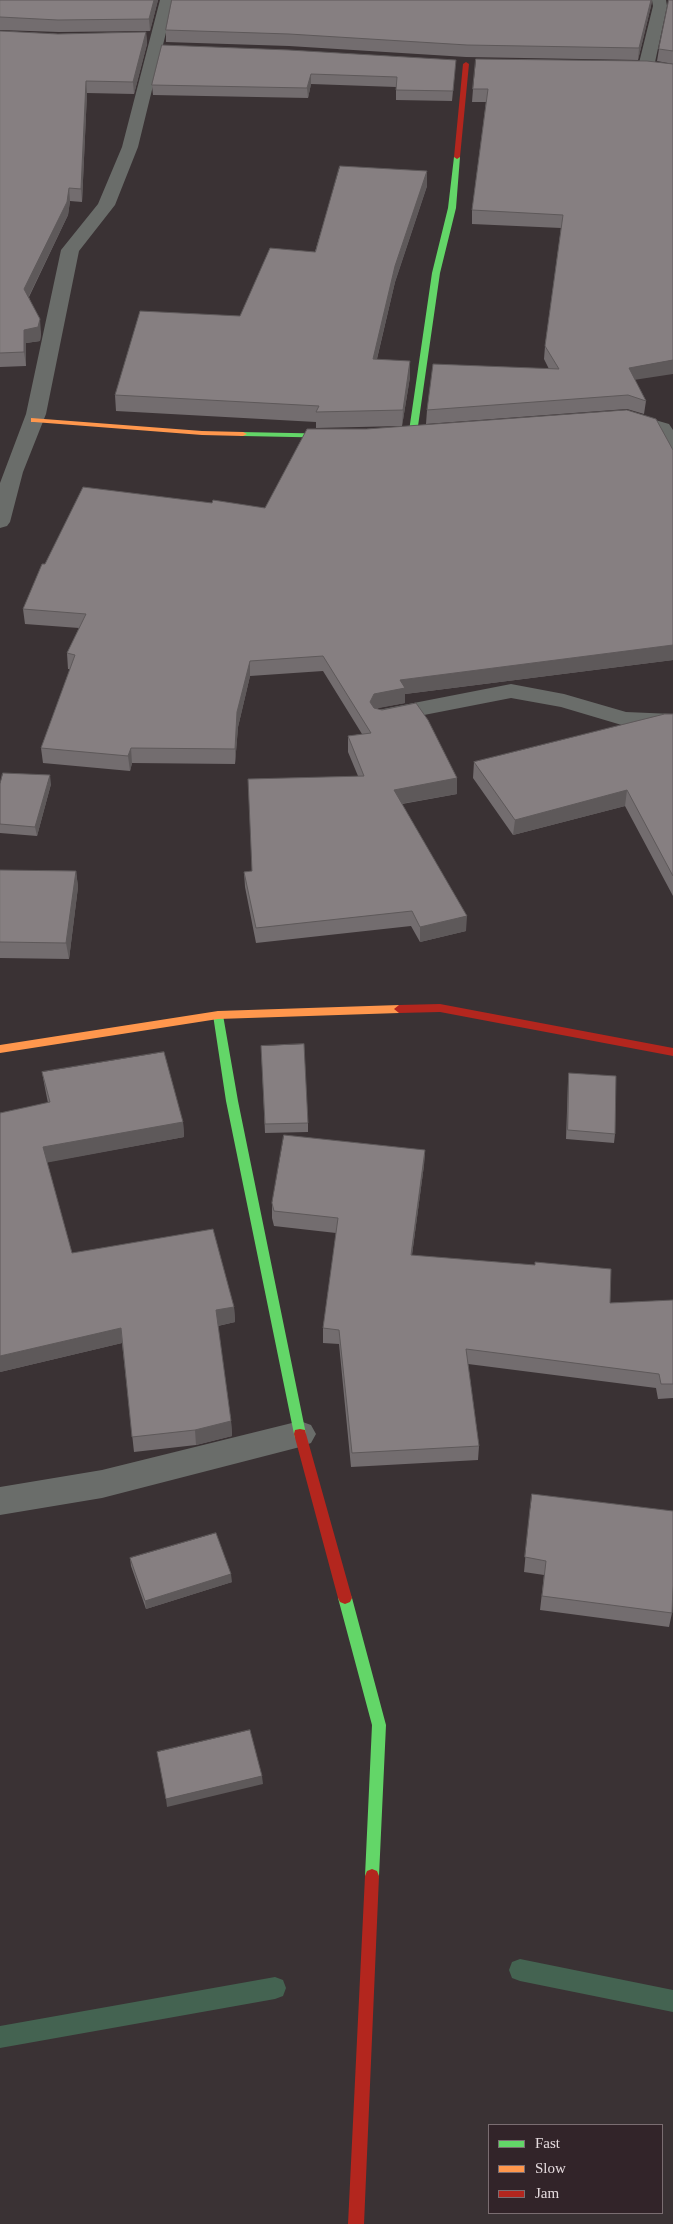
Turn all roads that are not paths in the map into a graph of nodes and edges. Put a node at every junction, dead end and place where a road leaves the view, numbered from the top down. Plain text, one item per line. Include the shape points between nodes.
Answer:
1 (167, 0) edge
2 (659, 0) edge
3 (140, 38) edge
4 (161, 44) junction
5 (447, 63) edge
6 (466, 64) junction
7 (485, 64) edge
8 (627, 67) edge
9 (646, 67) junction
10 (664, 69) edge
11 (609, 419) edge
12 (34, 420) junction
13 (354, 436) edge
14 (372, 436) edge
15 (673, 444) edge
16 (0, 522) edge
17 (382, 716) edge
18 (673, 722) edge
19 (218, 1014) junction
20 (0, 1049) edge
21 (673, 1052) edge
22 (300, 1434) junction
23 (0, 1501) edge
24 (356, 2224) edge

1 - 4 street
2 - 9 street
3 - 4 street
4 - 12 street via 130,147 106,205 70,250
5 - 6 street
6 - 7 street
6 - 14 street via 452,208 436,273 423,432
8 - 9 street
9 - 10 street
11 - 15 street via 627,417 662,428
12 - 13 street via 202,433
12 - 16 street via 13,472
17 - 18 street via 512,691 564,701 625,719
19 - 20 street
19 - 21 street via 440,1008
19 - 22 street via 232,1101
22 - 23 street via 102,1484
22 - 24 street via 379,1725

